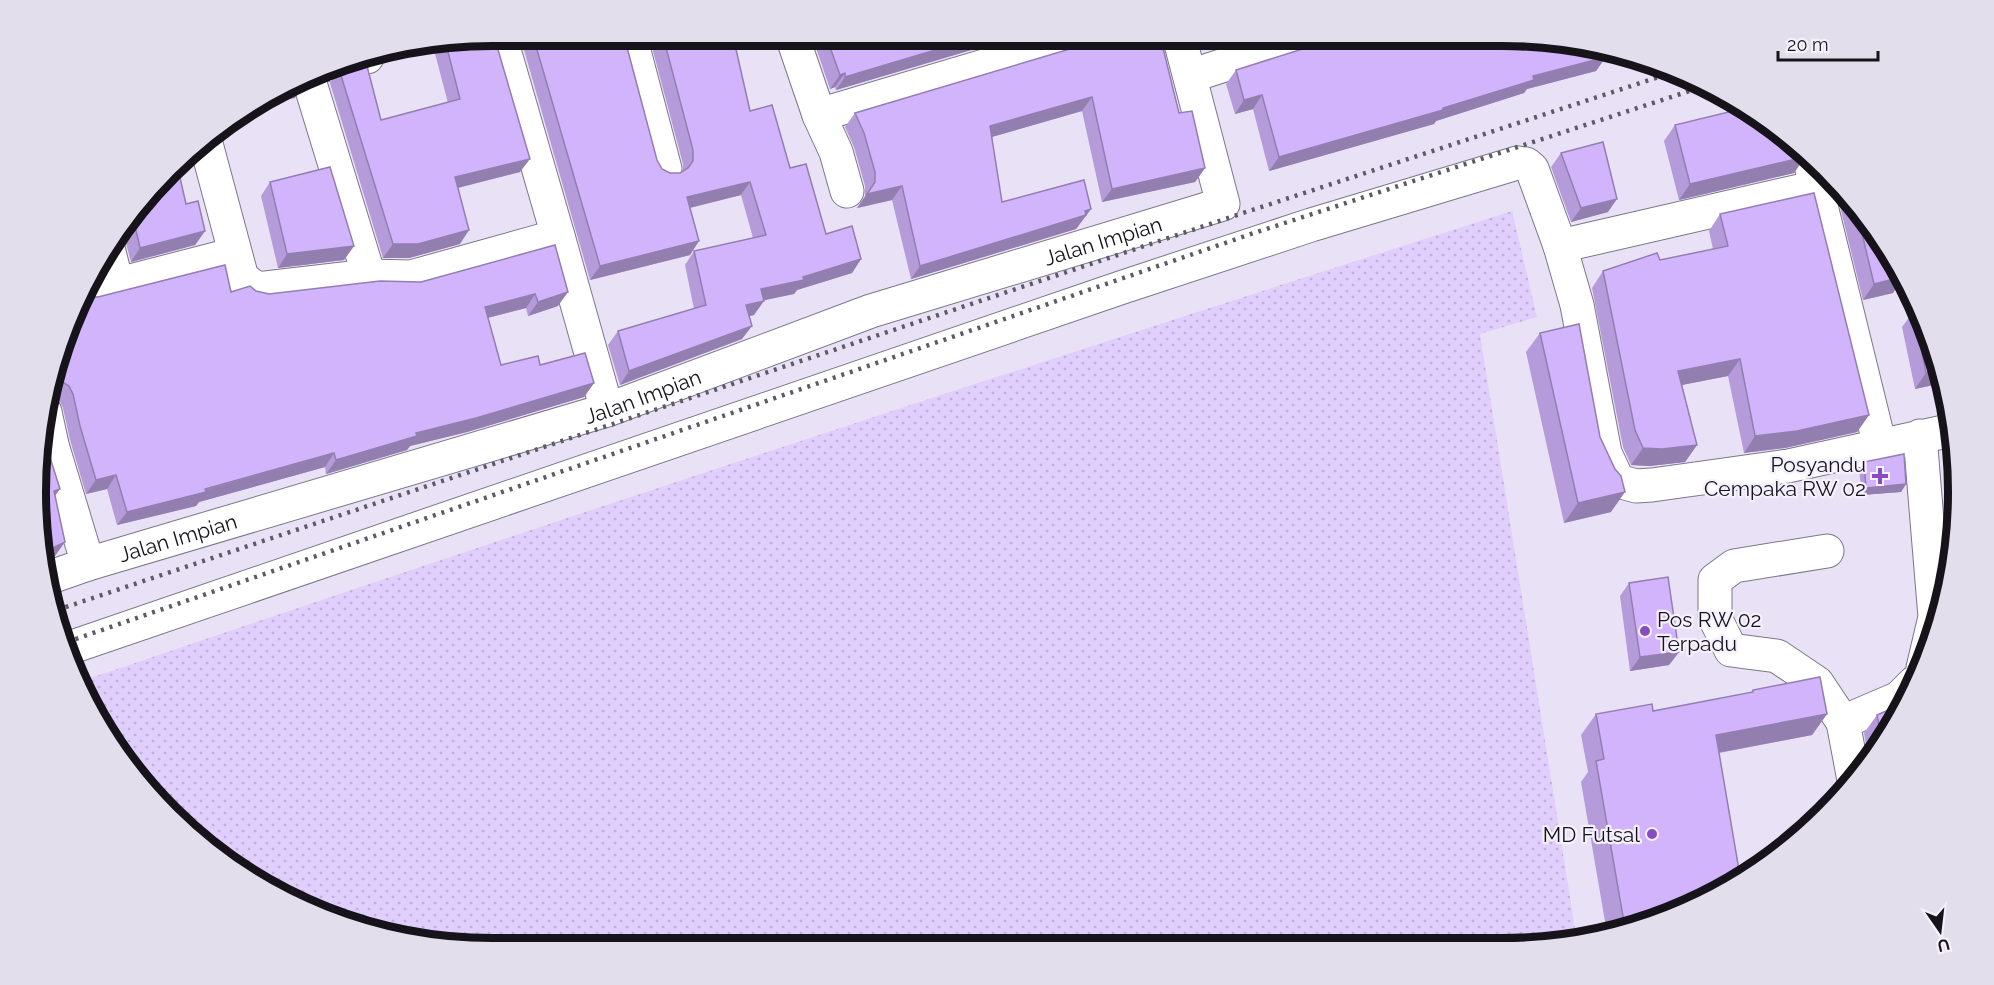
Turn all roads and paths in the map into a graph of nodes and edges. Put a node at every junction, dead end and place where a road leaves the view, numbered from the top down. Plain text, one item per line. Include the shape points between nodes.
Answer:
1 (503, 46) edge
2 (633, 46) edge
3 (795, 46) edge
4 (1051, 46) edge
5 (1182, 46) edge
6 (1284, 46) edge
7 (1190, 76) junction
8 (311, 85) edge
9 (819, 115) junction
10 (208, 150) edge
11 (665, 169) edge
12 (1813, 172) edge
13 (1813, 174) edge
14 (847, 191) dead end
15 (1221, 198) junction
16 (558, 236) junction
17 (1260, 242) junction
18 (1560, 246) junction
19 (235, 254) junction
20 (111, 261) edge
21 (369, 276) junction
22 (117, 284) junction
23 (95, 290) edge
24 (607, 410) junction
25 (1936, 433) edge
26 (1880, 446) junction
27 (48, 450) edge
28 (1827, 551) dead end
29 (88, 564) junction
30 (54, 576) edge
31 (1937, 589) edge
32 (74, 646) edge
33 (1897, 699) edge
34 (1843, 722) junction
35 (1852, 768) edge

1 - 16 street
2 - 11 street
3 - 9 street
4 - 9 street
5 - 7 street
6 - 7 street
7 - 15 street
8 - 21 street
9 - 14 street via 836,152
10 - 19 street
12 - 18 street
13 - 26 street
15 - 17 street via 1240,214
15 - 24 street, Jalan Impian via 872,311
16 - 21 street via 411,277
16 - 24 street
17 - 18 street via 1522,163 1532,170
17 - 32 street
18 - 26 street via 1577,305 1605,453 1618,481 1652,485 1788,466
19 - 21 street via 242,278 257,289
19 - 22 street
20 - 22 street
22 - 23 street
24 - 29 street, Jalan Impian
25 - 26 street
25 - 31 street
27 - 29 street
28 - 34 street via 1734,566 1715,580 1715,618 1731,650 1778,656 1817,683
29 - 30 street, Jalan Impian
33 - 34 street
34 - 35 street

